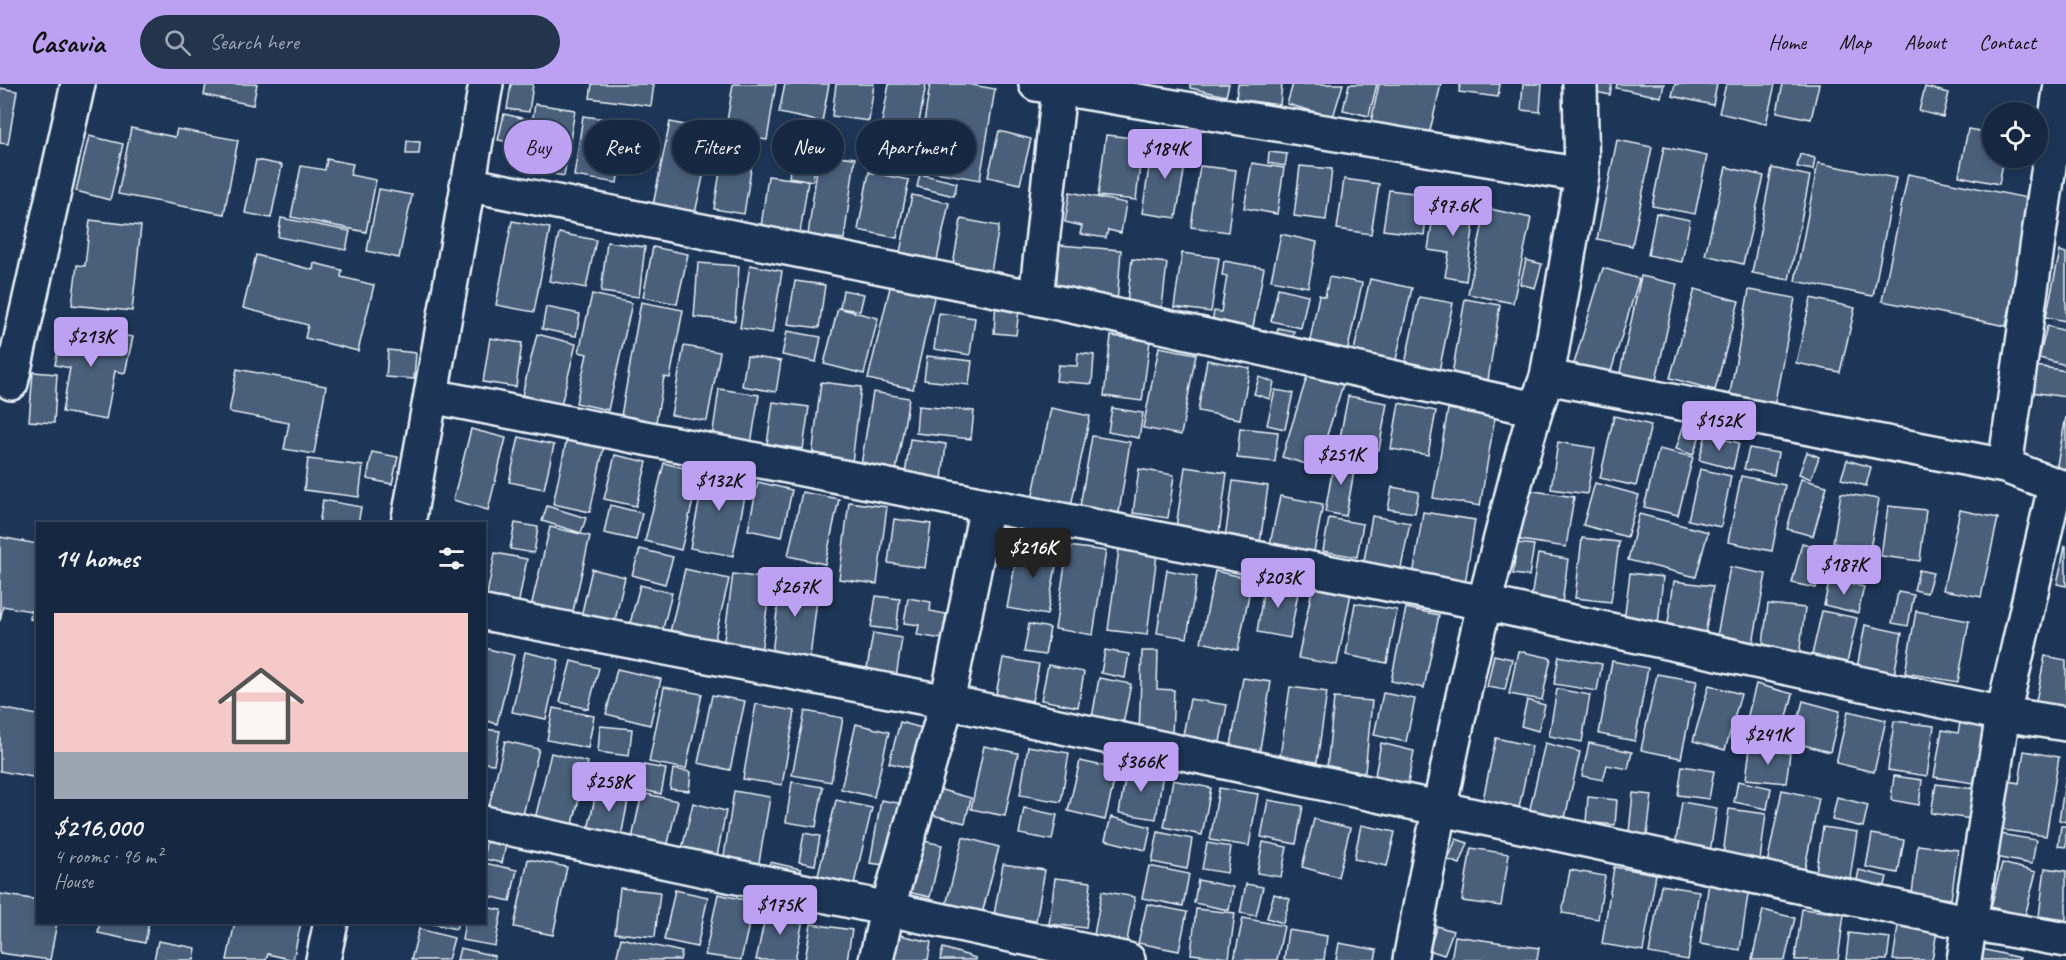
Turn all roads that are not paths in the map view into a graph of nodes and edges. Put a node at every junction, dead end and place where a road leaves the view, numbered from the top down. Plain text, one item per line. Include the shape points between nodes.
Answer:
1 (78, 84) edge
2 (486, 84) edge
3 (1580, 84) edge
4 (2061, 84) edge
5 (1047, 87) edge
6 (1582, 175) junction
7 (467, 184) junction
8 (1036, 298) junction
9 (1547, 377) junction
10 (11, 383) dead end
11 (431, 396) junction
12 (1535, 409) junction
13 (2005, 466) junction
14 (2060, 488) edge
15 (987, 506) junction
16 (408, 522) edge
17 (1484, 603) junction
18 (486, 613) edge
19 (947, 702) junction
20 (2003, 714) junction
21 (2066, 724) edge
22 (1438, 810) junction
23 (486, 823) edge
24 (888, 907) junction
25 (1970, 923) junction
26 (331, 924) edge
27 (2066, 940) edge
28 (323, 960) edge
29 (876, 960) edge
30 (1128, 960) edge
31 (1410, 960) edge
32 (1964, 960) edge

1 - 10 street
2 - 7 street
3 - 6 street
4 - 13 street
5 - 6 street
5 - 8 street
6 - 9 street
7 - 8 street
7 - 11 street
8 - 12 street
9 - 12 street
9 - 13 street
11 - 15 street
11 - 16 street
12 - 17 street
13 - 14 street
14 - 20 street
15 - 17 street
15 - 19 street
17 - 20 street
17 - 22 street
18 - 19 street
19 - 22 street
19 - 24 street
20 - 21 street
20 - 25 street
22 - 25 street
22 - 31 street
23 - 24 street
24 - 29 street
24 - 30 street
25 - 27 street
25 - 32 street
26 - 28 street

